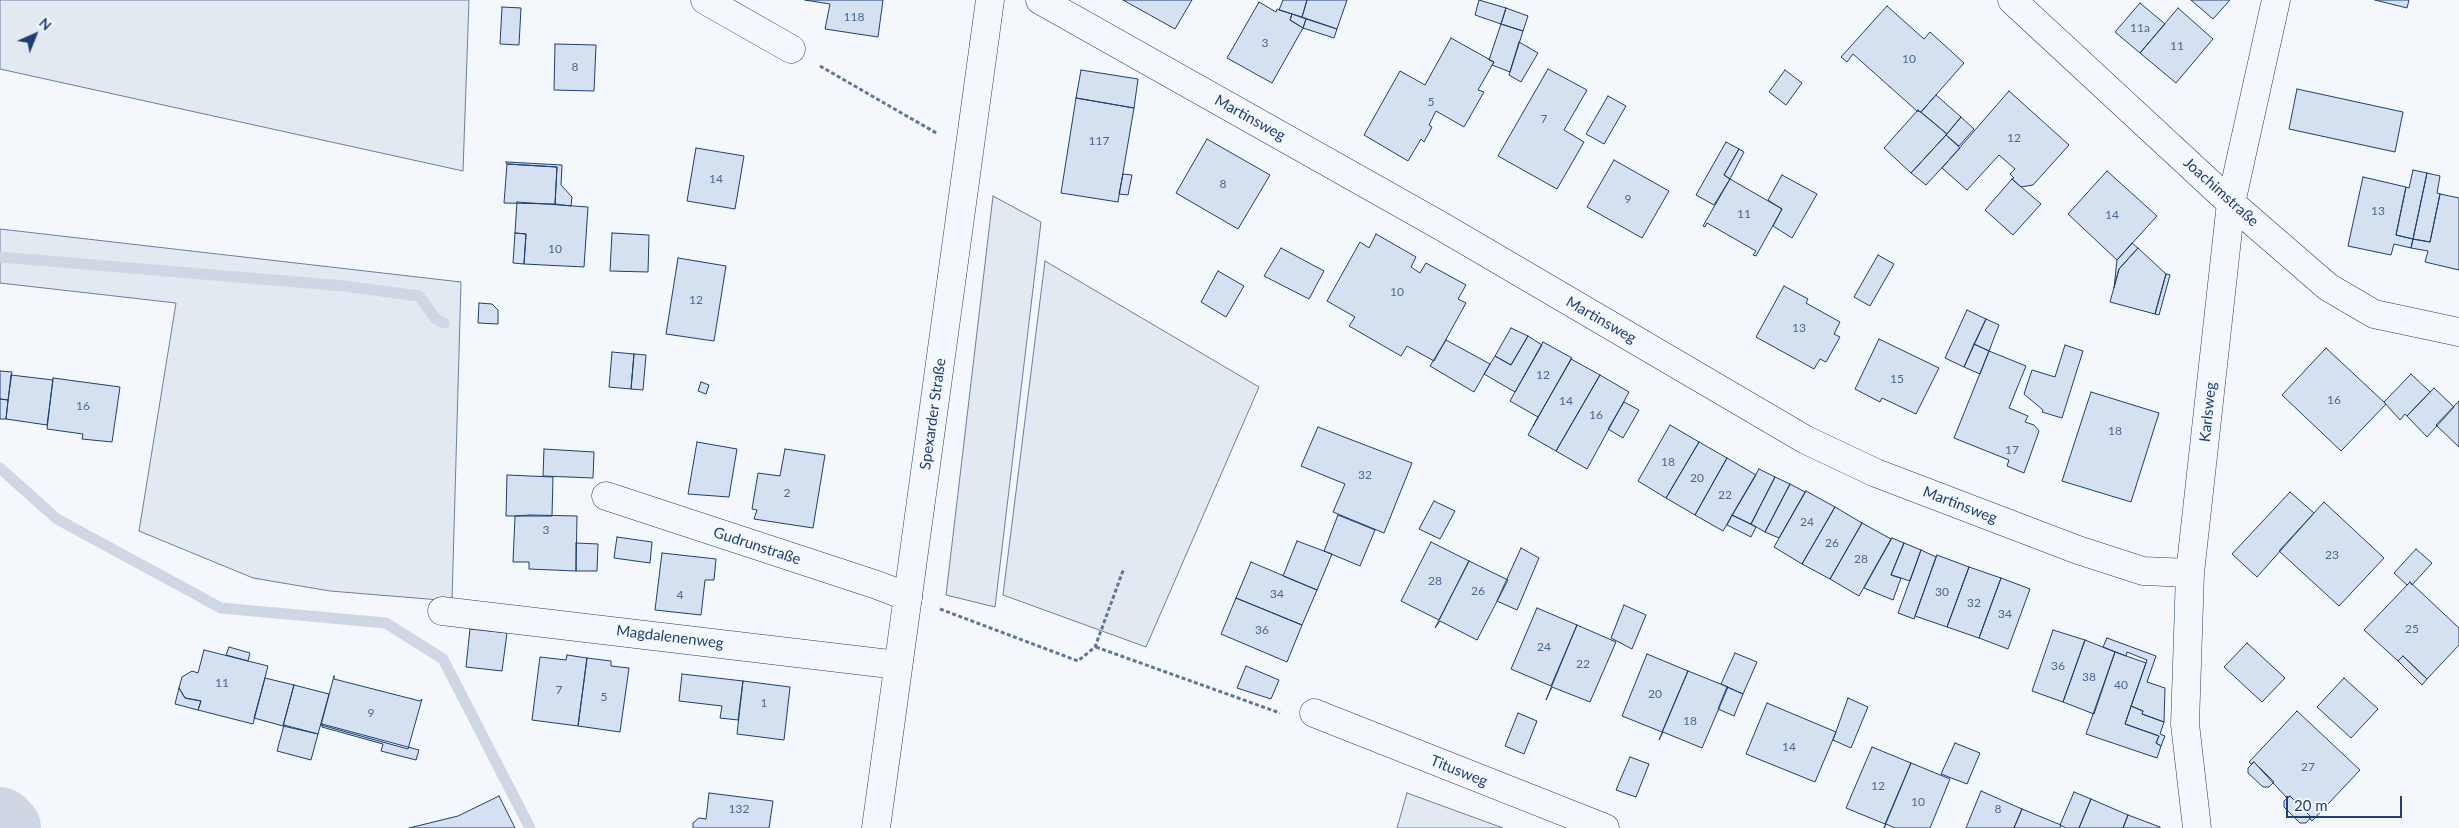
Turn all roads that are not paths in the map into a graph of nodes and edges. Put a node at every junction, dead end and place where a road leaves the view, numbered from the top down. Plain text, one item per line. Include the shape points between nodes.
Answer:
1 (705, 0) edge
2 (990, 0) edge
3 (1040, 0) edge
4 (2012, 0) edge
5 (2276, 0) edge
6 (791, 49) road end
7 (2231, 203) junction
8 (2459, 332) edge
9 (606, 496) dead end
10 (2190, 573) junction
11 (908, 597) junction
12 (442, 611) dead end
13 (898, 665) junction
14 (1314, 713) road end
15 (876, 828) edge
16 (1605, 828) edge
17 (2197, 828) edge

1 - 6 street
2 - 11 street, Spexarder Straße
3 - 10 street, Martinsweg via 1442,226 1806,440 1876,473 2078,550 2143,570
4 - 7 street, Joachimstraße
5 - 7 street, Karlsweg
7 - 8 street, Joachimstraße via 2328,287 2374,314
7 - 10 street, Karlsweg
9 - 11 street, Gudrunstraße
10 - 17 street, Karlsweg via 2185,724
11 - 13 street, Spexarder Straße
12 - 13 street, Magdalenenweg
13 - 15 street, Spexarder Straße
14 - 16 street, Titusweg

